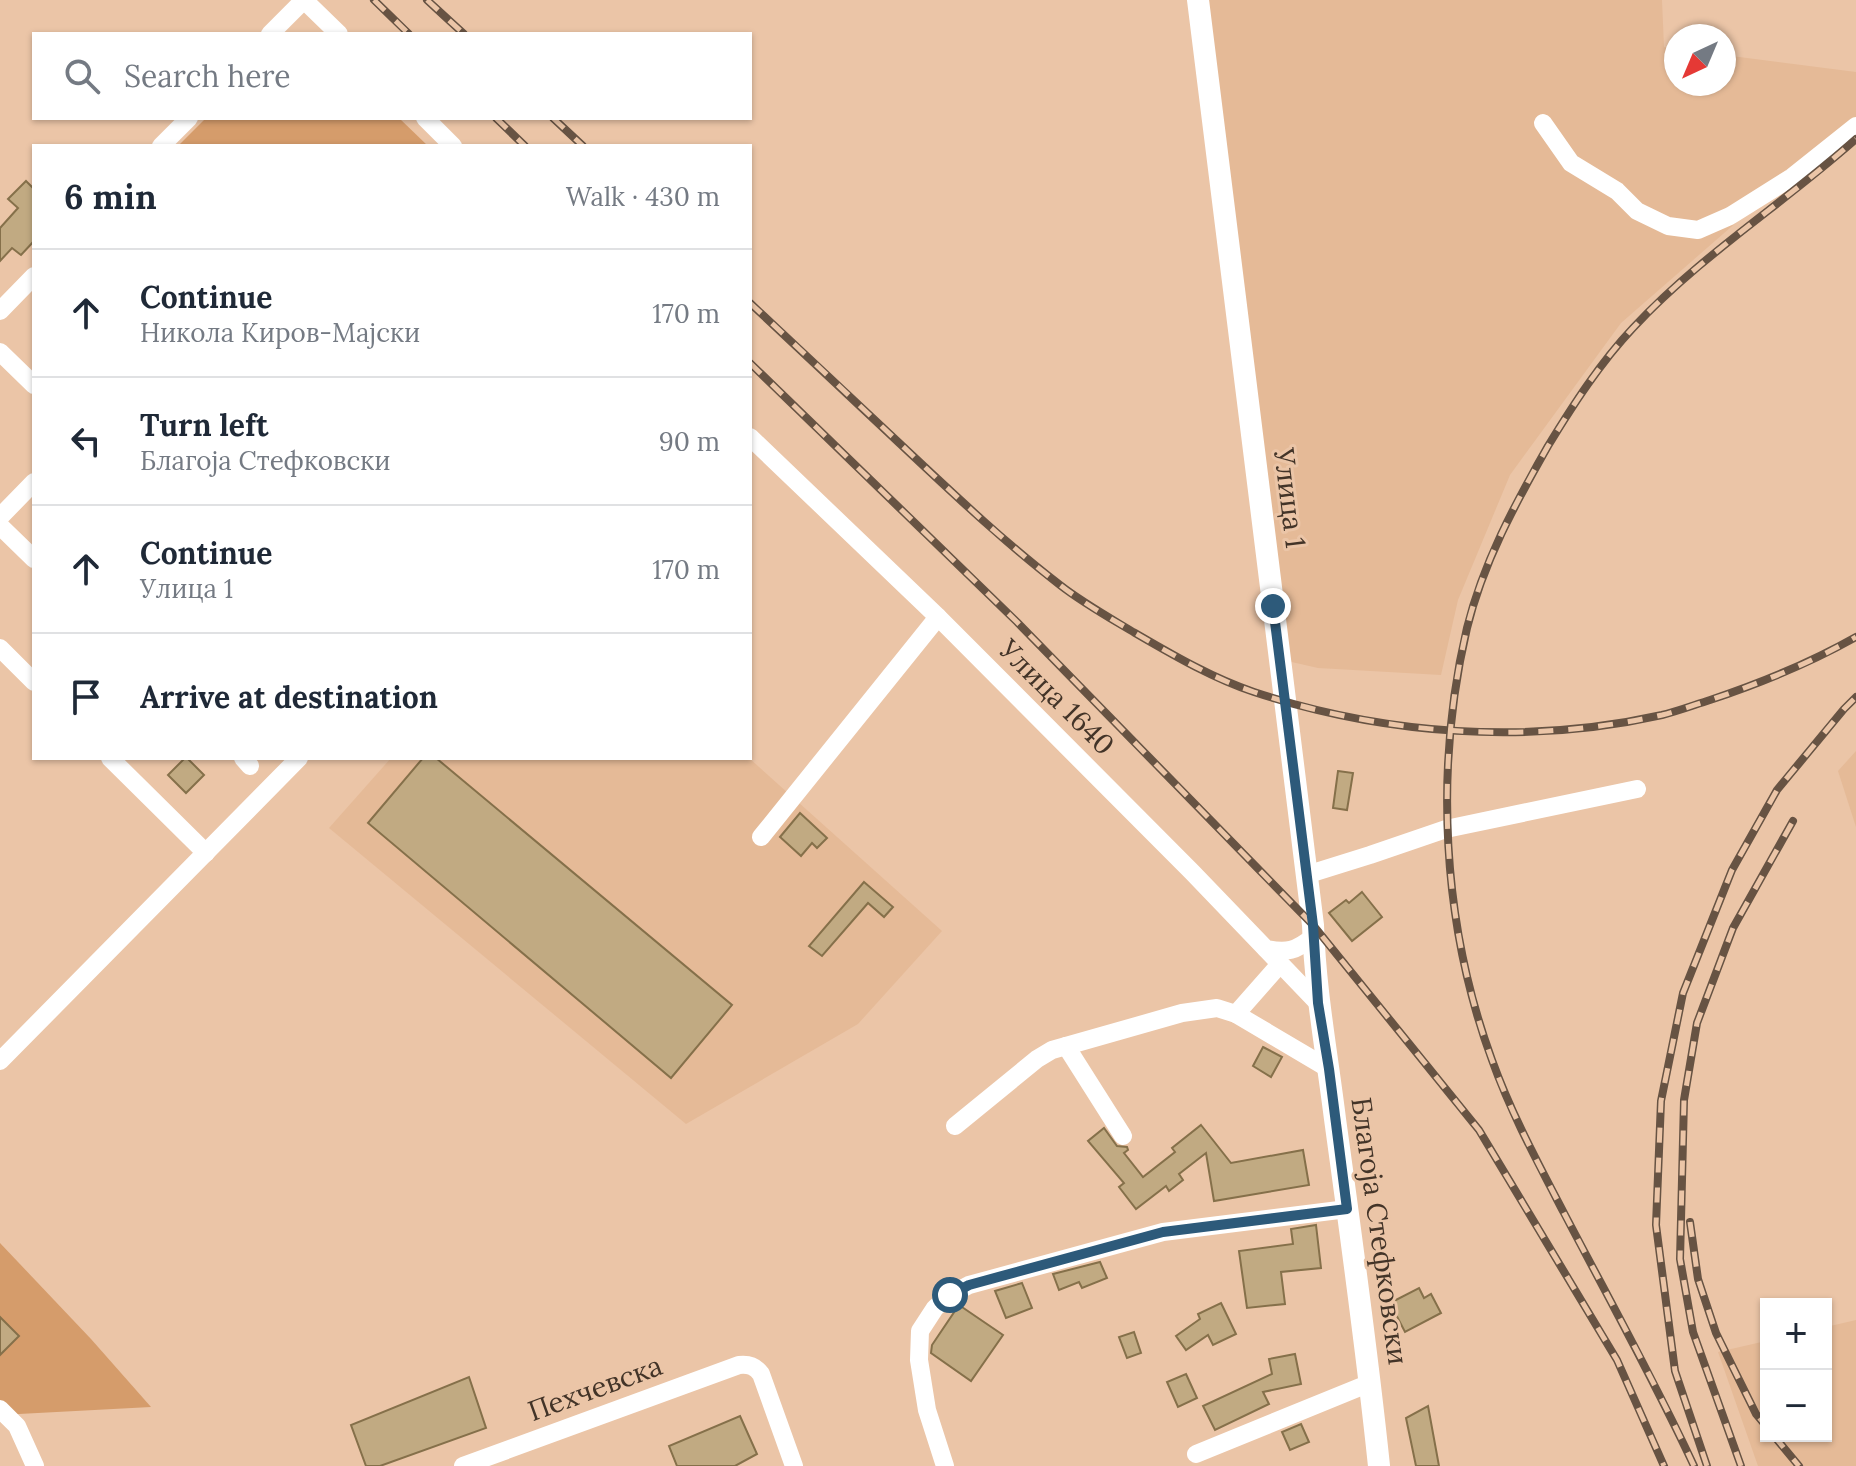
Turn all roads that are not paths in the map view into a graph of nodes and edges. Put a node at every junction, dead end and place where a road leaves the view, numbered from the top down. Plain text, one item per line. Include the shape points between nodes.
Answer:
1 (304, 0) edge
2 (1198, 0) edge
3 (272, 32) edge
4 (337, 32) edge
5 (187, 120) edge
6 (427, 120) edge
7 (1543, 123) dead end
8 (1856, 126) edge
9 (163, 144) edge
10 (451, 144) edge
11 (32, 278) edge
12 (0, 311) edge
13 (0, 352) edge
14 (32, 383) edge
15 (752, 439) edge
16 (32, 484) edge
17 (0, 517) edge
18 (0, 526) edge
19 (32, 557) edge
20 (938, 617) junction
21 (0, 648) edge
22 (32, 680) edge
23 (112, 760) edge
24 (297, 760) edge
25 (1637, 789) dead end
26 (761, 837) dead end
27 (206, 853) junction
28 (1306, 875) junction
29 (1313, 937) junction
30 (1266, 949) junction
31 (1280, 964) junction
32 (1318, 1003) junction
33 (1236, 1014) junction
34 (1066, 1046) junction
35 (0, 1061) edge
36 (1329, 1069) junction
37 (955, 1126) dead end
38 (1123, 1136) dead end
39 (1347, 1209) junction
40 (1370, 1383) junction
41 (0, 1409) edge
42 (1196, 1454) dead end
43 (496, 1460) edge
44 (35, 1466) edge
45 (463, 1466) edge
46 (794, 1466) edge
47 (945, 1466) edge
48 (1379, 1466) edge

1 - 3 street
1 - 4 street
2 - 28 main road, Улица 1
5 - 9 street
6 - 10 street
7 - 8 street via 1571,163 1617,191 1637,211 1668,226 1698,230 1792,177
11 - 12 street
13 - 14 street
15 - 20 street, Улица 1640
16 - 17 street
18 - 19 street
20 - 26 street
20 - 30 street, Улица 1640
21 - 22 street
23 - 27 street
24 - 27 street
25 - 28 street via 1446,829
27 - 35 street
28 - 29 main road, Улица 1
29 - 30 street via 1291,951
29 - 32 main road, Улица 1
30 - 31 street, Улица 1640
31 - 32 street, Улица 1640
31 - 33 street
32 - 36 main road, Благоја Стефковски
33 - 34 street via 1217,1008 1182,1013
33 - 36 street
34 - 37 street via 1037,1059
34 - 38 street
36 - 39 main road, Благоја Стефковски
39 - 40 main road, Благоја Стефковски
39 - 47 street via 1163,1232 969,1285 950,1295 920,1331 919,1360 927,1410
40 - 42 street
40 - 48 main road, Благоја Стефковски
41 - 44 street via 17,1426
43 - 45 street, Пехчевска
43 - 46 street, Пехчевска via 747,1364 761,1374

